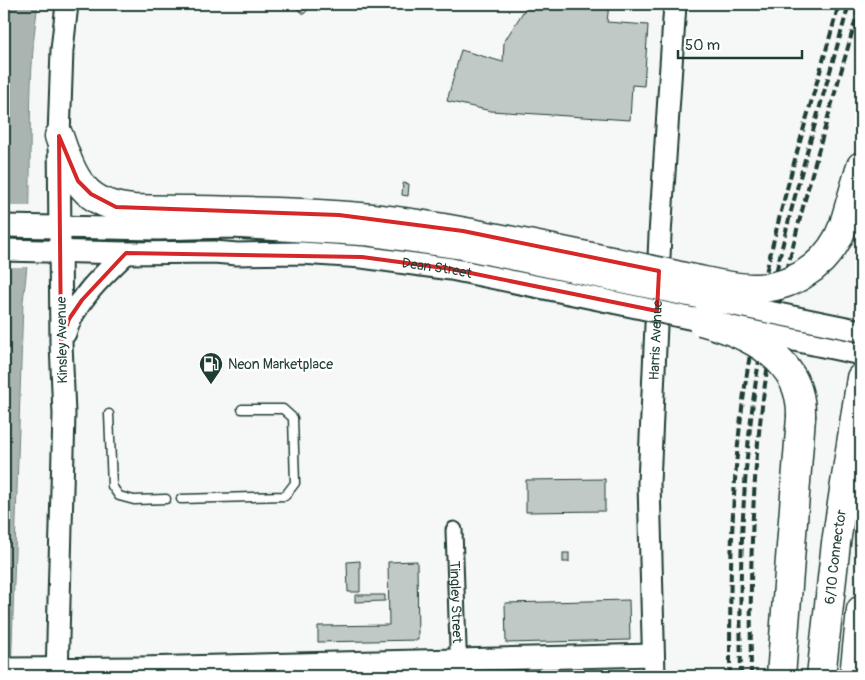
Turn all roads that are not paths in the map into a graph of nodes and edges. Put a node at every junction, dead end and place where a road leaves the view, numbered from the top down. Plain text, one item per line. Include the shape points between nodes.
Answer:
1 (67, 4) edge
2 (675, 4) edge
3 (59, 136) junction
4 (861, 166) edge
5 (4, 226) edge
6 (51, 226) junction
7 (4, 250) edge
8 (61, 251) junction
9 (126, 253) junction
10 (609, 270) junction
11 (701, 321) junction
12 (861, 331) edge
13 (61, 343) junction
14 (861, 354) edge
15 (861, 378) edge
16 (242, 409) dead end
17 (109, 414) dead end
18 (166, 499) dead end
19 (180, 499) dead end
20 (454, 530) dead end
21 (861, 610) edge
22 (653, 655) junction
23 (459, 668) edge
24 (6, 669) edge
25 (57, 673) edge
26 (654, 676) edge
27 (781, 676) edge
28 (820, 676) edge
29 (854, 676) edge

1 - 3 main road, Kinsley Avenue
2 - 22 main road, Harris Avenue via 649,483
3 - 6 main road, Kinsley Avenue
3 - 10 highway via 78,181 97,198 116,207 372,218 463,231
4 - 10 highway, bridge via 838,238 823,260 788,282 764,288 731,286
5 - 6 main road, Dean Street
6 - 8 main road, Kinsley Avenue
6 - 10 main road, Dean Street via 232,227 369,235
7 - 8 main road, Dean Street
8 - 9 main road, Dean Street
8 - 13 main road, Kinsley Avenue
9 - 11 main road, Dean Street, bridge via 278,252 362,257 451,269
9 - 13 main road via 82,300 69,319
10 - 12 main road, Dean Street, bridge
11 - 14 main road, Dean Street, bridge
11 - 27 highway, bridge via 740,334 776,356 797,388 801,417
13 - 25 main road, Kinsley Avenue via 64,414
15 - 28 highway, 6/10 Connector
16 - 19 lane via 282,409 293,418 295,483 285,496
17 - 18 lane via 112,486 119,496 134,500
20 - 23 street, Tingley Street
21 - 29 highway
22 - 23 main road
22 - 26 main road, Harris Avenue
23 - 25 main road
24 - 25 main road

